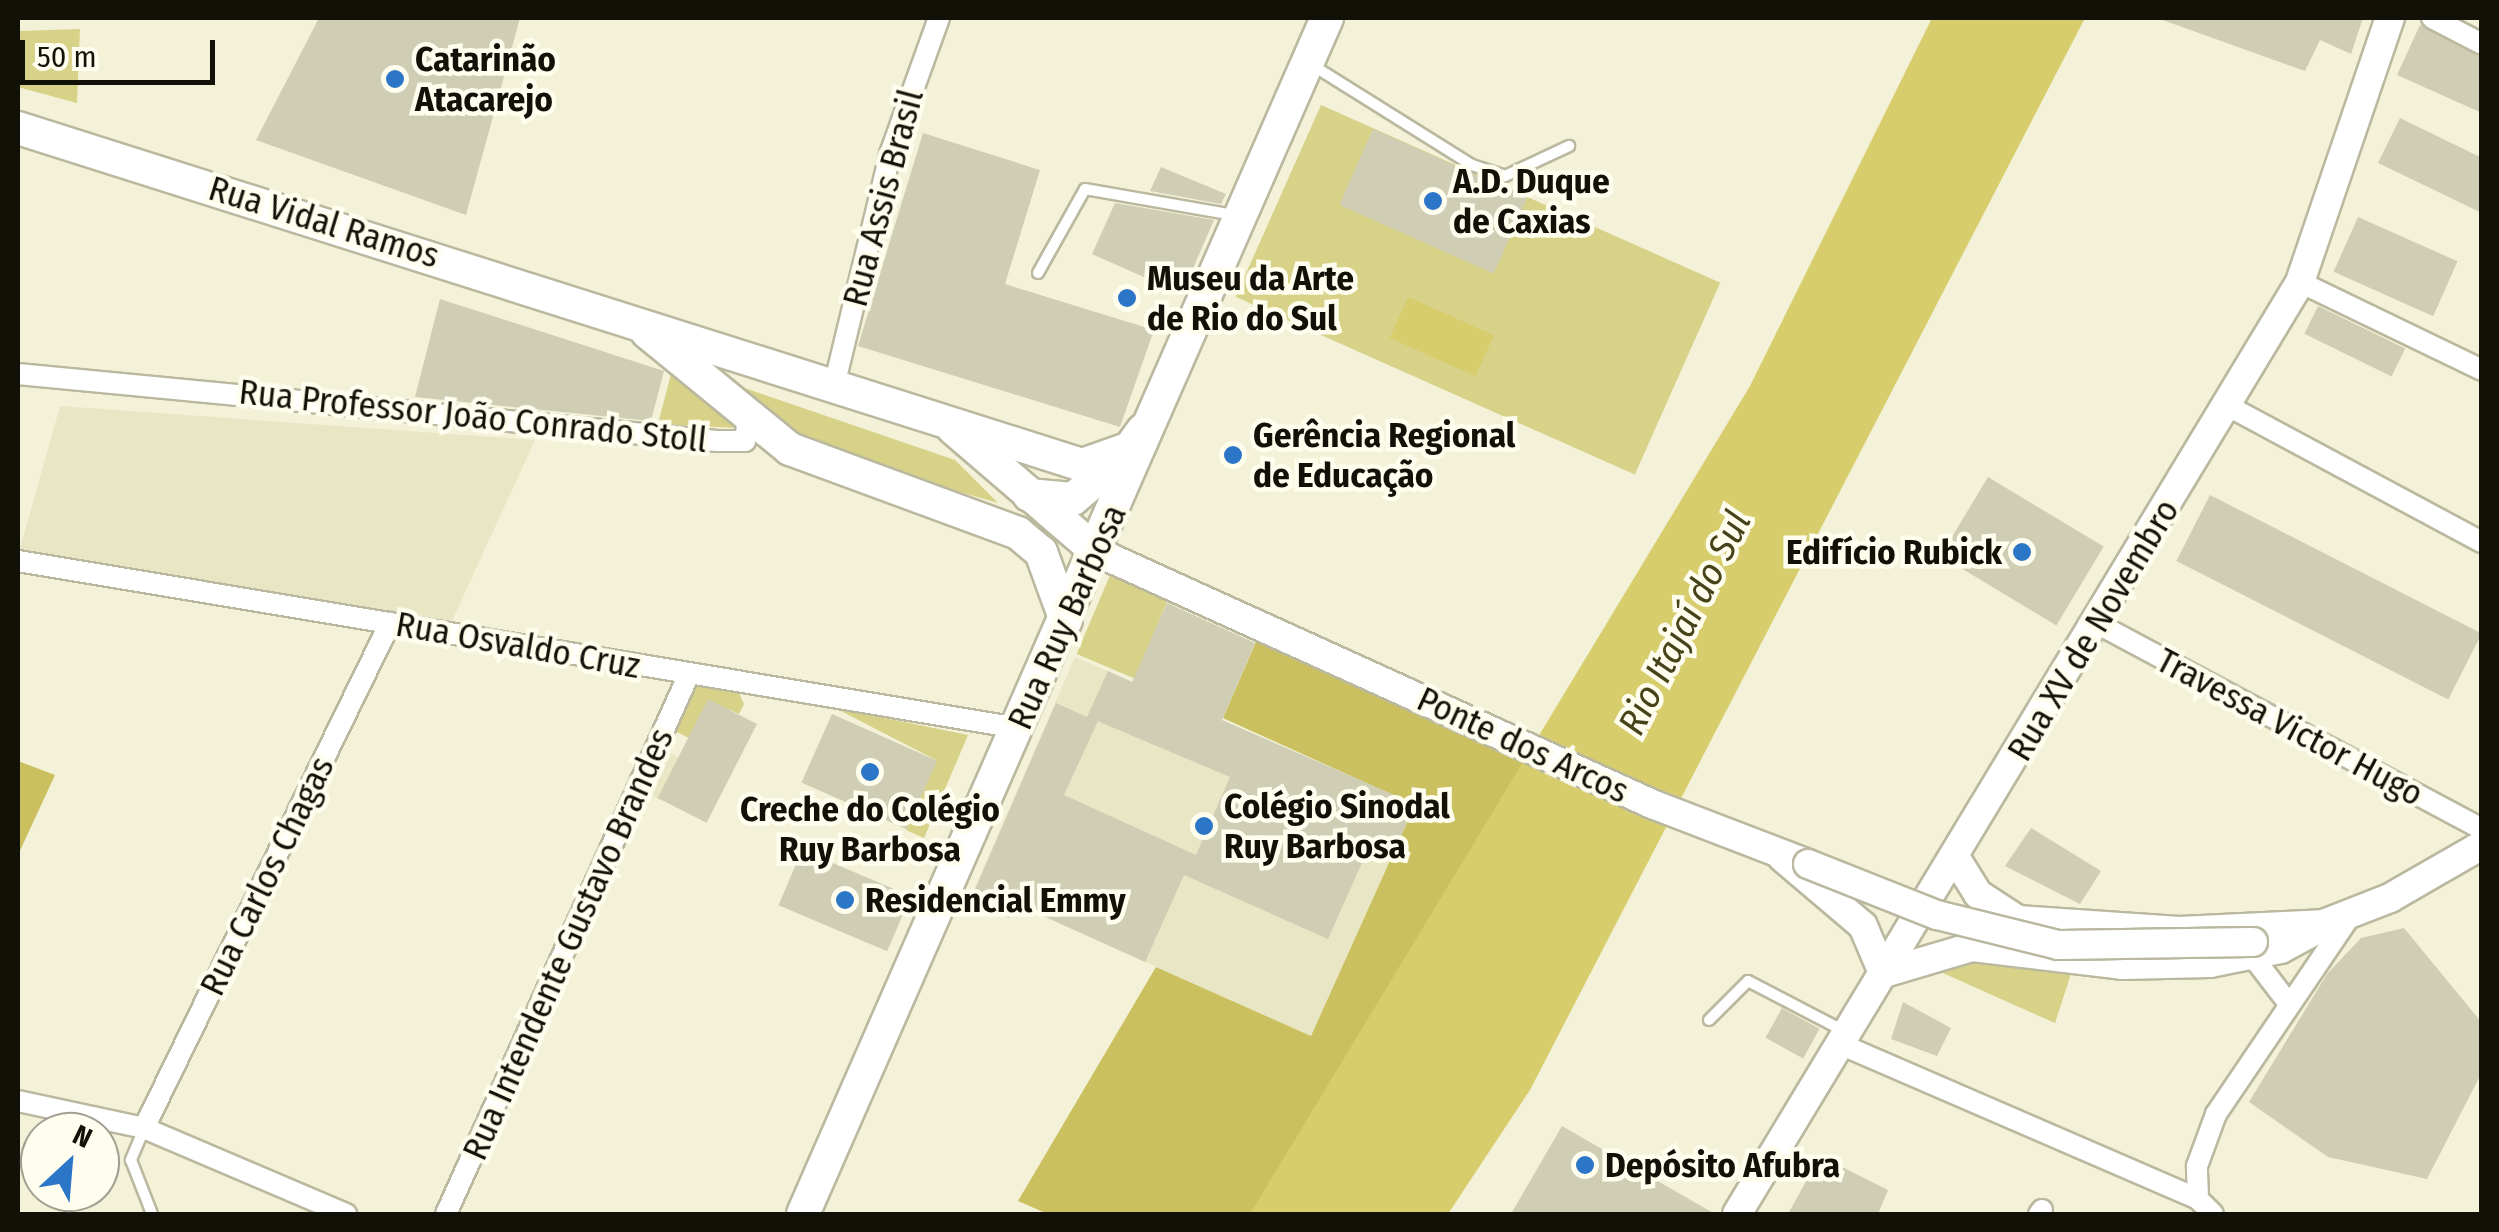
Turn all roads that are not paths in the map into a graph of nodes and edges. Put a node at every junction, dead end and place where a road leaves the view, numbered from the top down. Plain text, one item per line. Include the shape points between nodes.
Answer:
1 (939, 18) edge
2 (1327, 18) edge
3 (2390, 18) edge
4 (2432, 18) edge
5 (2482, 44) edge
6 (1307, 62) junction
7 (18, 128) edge
8 (1569, 146) dead end
9 (1240, 216) junction
10 (1038, 273) dead end
11 (2300, 282) junction
12 (630, 318) junction
13 (2482, 370) edge
14 (18, 374) edge
15 (836, 382) junction
16 (2228, 406) junction
17 (937, 414) junction
18 (748, 416) junction
19 (1151, 418) junction
20 (1130, 448) junction
21 (1029, 495) junction
22 (2482, 542) edge
23 (1098, 552) junction
24 (18, 561) edge
25 (1066, 620) junction
26 (390, 624) junction
27 (2098, 624) junction
28 (689, 674) junction
29 (1018, 728) junction
30 (2482, 829) edge
31 (2482, 845) edge
32 (1770, 846) junction
33 (1955, 856) junction
34 (2018, 920) junction
35 (2338, 920) junction
36 (2067, 925) junction
37 (1972, 947) junction
38 (2253, 950) junction
39 (2122, 965) junction
40 (1883, 973) junction
41 (2286, 1000) junction
42 (1709, 1020) dead end
43 (1844, 1038) junction
44 (18, 1101) edge
45 (144, 1128) junction
46 (2205, 1207) edge
47 (152, 1214) edge
48 (346, 1214) edge
49 (446, 1214) edge
50 (803, 1214) edge
51 (1737, 1214) edge

1 - 15 street, Rua Assis Brasil via 890,154
2 - 6 main road, Rua Ruy Barbosa
3 - 11 main road, Rua XV de Novembro
4 - 5 street
6 - 8 lane via 1488,171 1529,171
6 - 9 main road, Rua Ruy Barbosa
7 - 12 main road, Rua Vidal Ramos
9 - 10 lane via 1085,188
9 - 19 main road, Rua Ruy Barbosa
11 - 13 street
11 - 16 main road, Rua XV de Novembro
12 - 15 main road, Rua Vidal Ramos
12 - 18 main road, Rua Vidal Ramos
14 - 18 street, Rua Professor João Conrado Stoll via 717,441 745,441
15 - 17 main road, Rua Vidal Ramos
16 - 22 street
16 - 27 main road, Rua XV de Novembro
17 - 20 main road, Rua Vidal Ramos via 1082,464
17 - 21 main road
18 - 25 main road, Rua Professor João Conrado Stoll via 790,448 1018,532 1040,552
19 - 20 main road
19 - 23 main road, Rua Ruy Barbosa
20 - 21 main road via 1089,491 1055,501
21 - 23 main road
23 - 25 main road, Rua Ruy Barbosa
23 - 32 main road, Ponte dos Arcos via 1652,804
24 - 26 street, Rua Osvaldo Cruz
25 - 29 main road, Rua Ruy Barbosa
26 - 28 street, Rua Osvaldo Cruz
26 - 45 street, Rua Carlos Chagas
27 - 30 street, Travessa Victor Hugo
27 - 33 main road, Rua XV de Novembro
28 - 29 street, Rua Osvaldo Cruz
28 - 49 street, Rua Intendente Gustavo Brandes
29 - 50 main road, Rua Ruy Barbosa
31 - 35 main road
32 - 38 main road, Ponte dos Arcos, bridge via 1938,915 2058,945
32 - 40 main road via 1863,926
33 - 34 main road via 1978,894
33 - 40 main road, Rua XV de Novembro
34 - 36 main road
34 - 37 main road
35 - 36 main road
35 - 38 main road
35 - 41 street
36 - 39 main road
37 - 39 main road
37 - 40 main road via 1926,953
38 - 39 main road
38 - 41 street
40 - 43 main road, Rua XV de Novembro
41 - 46 street via 2216,1114 2196,1166
42 - 43 lane via 1748,981
43 - 46 street
43 - 51 main road, Rua XV de Novembro
44 - 45 street
45 - 47 lane via 131,1160
45 - 48 street

